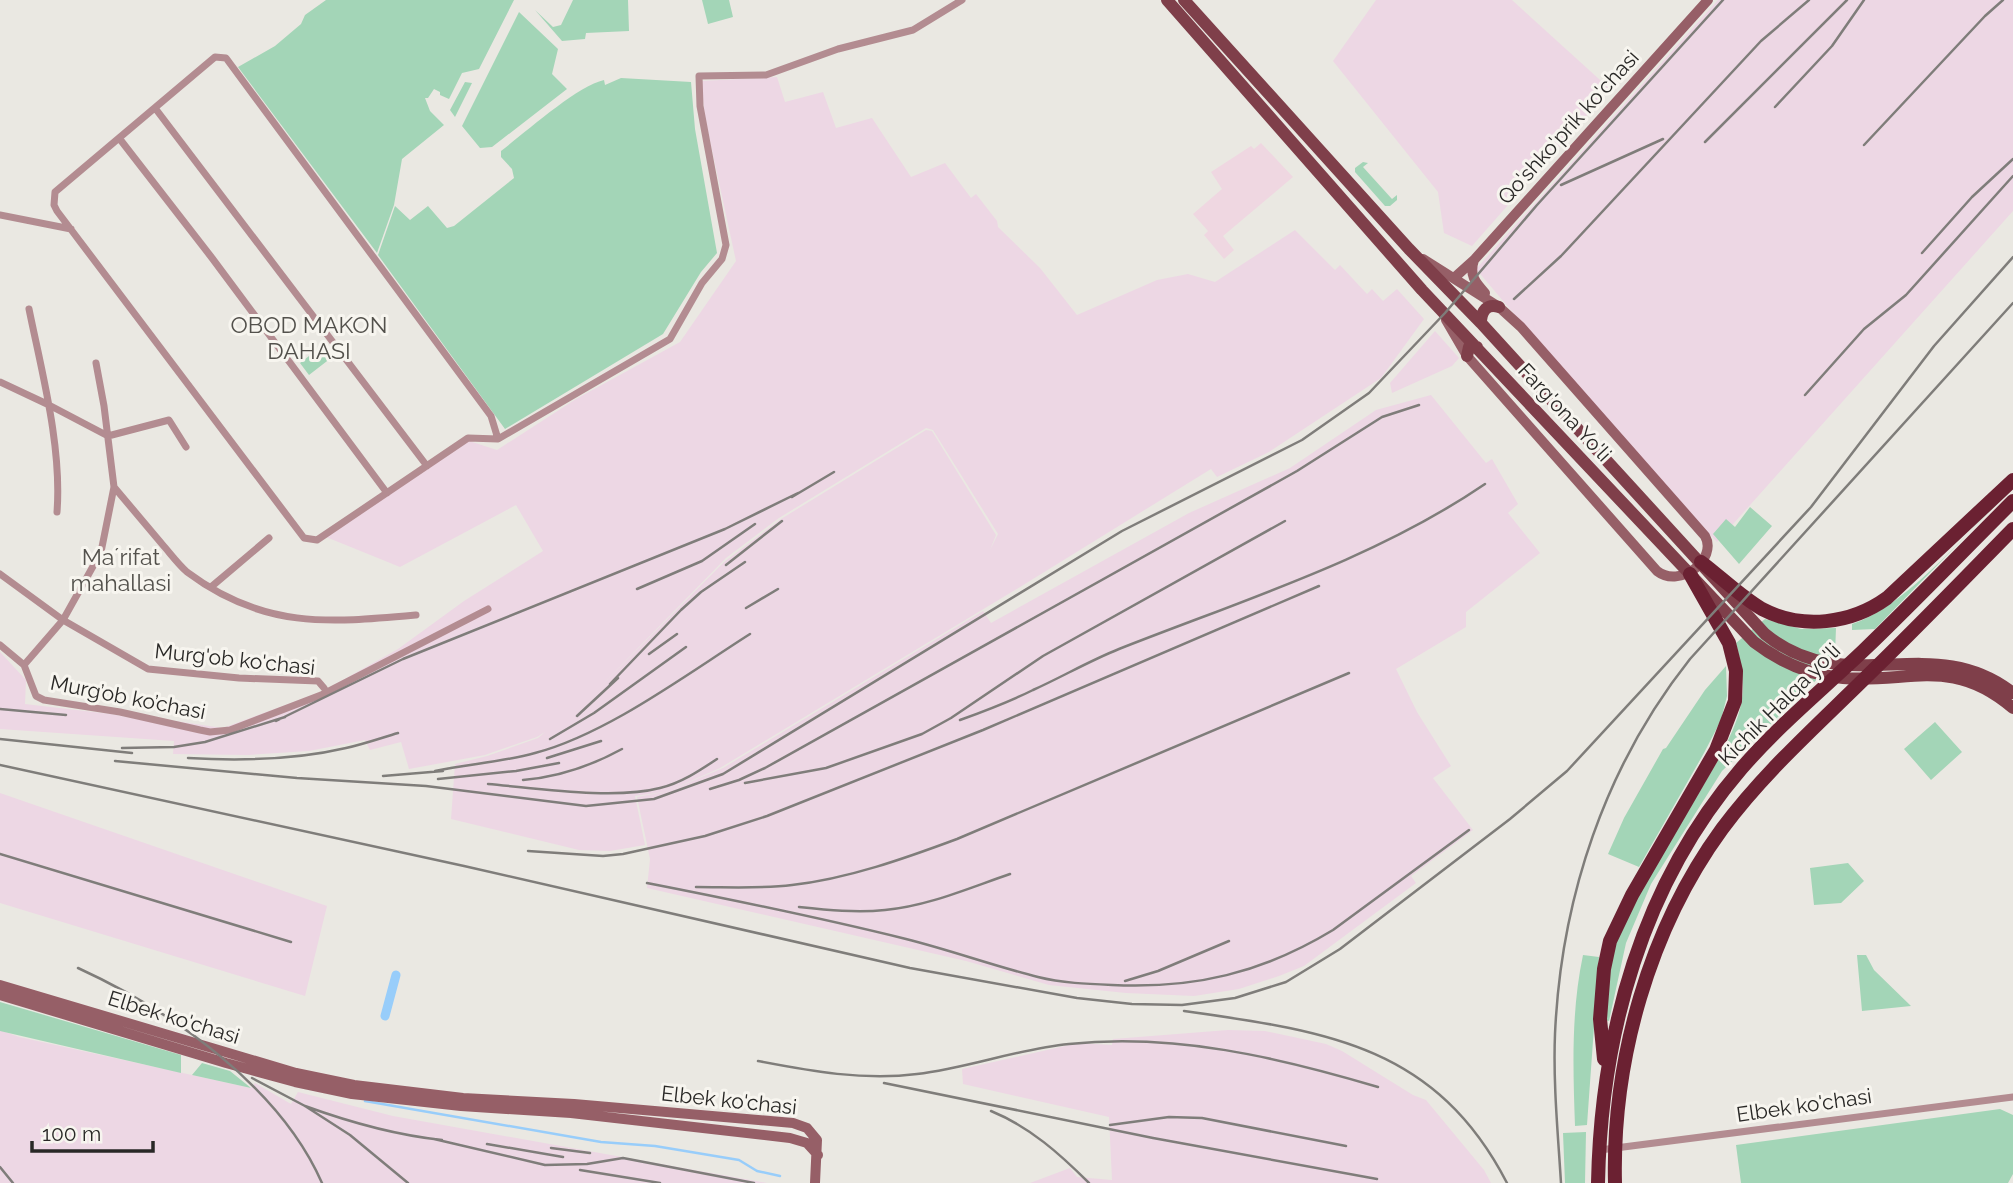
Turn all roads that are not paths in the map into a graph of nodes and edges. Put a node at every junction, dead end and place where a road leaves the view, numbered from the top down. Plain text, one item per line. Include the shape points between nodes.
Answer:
1 (962, 0) edge
2 (1167, 0) edge
3 (1184, 0) edge
4 (1708, 0) edge
5 (155, 108) junction
6 (119, 138) junction
7 (0, 215) edge
8 (71, 229) junction
9 (1409, 249) junction
10 (1474, 260) junction
11 (1454, 278) junction
12 (1475, 286) junction
13 (1438, 307) junction
14 (1499, 307) junction
15 (29, 309) dead end
16 (1481, 323) junction
17 (1477, 347) junction
18 (1467, 356) junction
19 (96, 363) dead end
20 (0, 382) edge
21 (47, 404) junction
22 (108, 436) junction
23 (498, 439) junction
24 (186, 447) dead end
25 (426, 466) junction
26 (2013, 480) edge
27 (114, 487) junction
28 (387, 493) junction
29 (2013, 500) edge
30 (57, 512) dead end
31 (2013, 530) edge
32 (269, 538) dead end
33 (1701, 562) junction
34 (0, 574) edge
35 (1690, 575) junction
36 (211, 587) junction
37 (488, 609) dead end
38 (416, 615) dead end
39 (63, 620) junction
40 (0, 645) edge
41 (24, 665) junction
42 (324, 688) dead end
43 (2013, 693) edge
44 (2013, 708) edge
45 (0, 985) edge
46 (0, 995) edge
47 (1607, 1081) junction
48 (2013, 1097) edge
49 (1607, 1150) junction
50 (818, 1155) junction
51 (815, 1183) edge
52 (1598, 1183) edge
53 (1615, 1183) edge

1 - 23 street via 912,30 838,49 766,75 699,76 700,106 726,237 722,259 702,283 670,339
2 - 13 main road, Farg'ona Yo'li
3 - 9 main road, Farg'ona Yo'li
4 - 10 main road, Qo'shko'prik ko'chasi
5 - 6 street
5 - 23 street via 215,57 229,60 491,416
5 - 25 street
6 - 8 street via 55,192 54,205
6 - 28 street
7 - 8 street
8 - 28 street via 304,538 323,538
9 - 11 main road
9 - 16 main road, Farg'ona Yo'li
10 - 11 main road, Qo'shko'prik ko'chasi
10 - 12 main road
11 - 12 main road
12 - 14 main road
12 - 16 main road
13 - 17 main road, Farg'ona Yo'li
13 - 18 main road
14 - 16 main road via 1485,309
14 - 18 main road via 1705,536 1708,550 1701,562 1678,577 1667,578 1657,571
15 - 21 street
16 - 33 main road, Farg'ona Yo'li
17 - 18 main road via 1469,347
17 - 35 main road, Farg'ona Yo'li
19 - 22 street, Murg’ob ko’chasi
20 - 21 street
21 - 22 street
21 - 30 street
22 - 24 street via 169,420
22 - 27 street, Murg’ob ko’chasi
23 - 25 street via 468,438
25 - 28 street
26 - 33 highway via 1882,602 1854,615 1819,622 1784,618 1765,610
27 - 36 street via 185,570
27 - 39 street, Murg’ob ko’chasi via 101,552
29 - 47 highway, Kichik Halqa yo'li via 1756,752 1721,795 1671,872 1650,918 1618,1012
31 - 49 highway, Kichik Halqa yo'li via 1760,781 1708,850 1671,915 1634,1021
32 - 36 street
33 - 43 main road, Farg'ona Yo'li via 1765,634 1798,655 1846,667 1943,664 1985,676
34 - 39 street, Murg'ob ko'chasi
35 - 44 main road, Farg'ona Yo'li via 1754,642 1795,667 1841,678 1952,677 1982,687
35 - 47 highway via 1729,643 1737,680 1735,701 1716,750 1610,941 1600,1019
36 - 38 street via 253,608 305,620
37 - 41 street, Murg’ob ko’chasi via 321,695 230,730 200,730 44,700 36,696
39 - 41 street, Murg’ob ko’chasi
39 - 42 street, Murg'ob ko'chasi via 148,669 318,681
40 - 41 street
45 - 50 main road, Elbek ko'chasi via 296,1073 463,1098 793,1124 814,1135
46 - 50 main road, Elbek ko'chasi via 323,1088 407,1101 790,1138 807,1143
47 - 49 highway, Kichik Halqa yo'li
48 - 49 street, Elbek ko'chasi
49 - 52 highway, Kichik Halqa yo'li
49 - 53 highway, Kichik Halqa yo'li
50 - 51 main road

